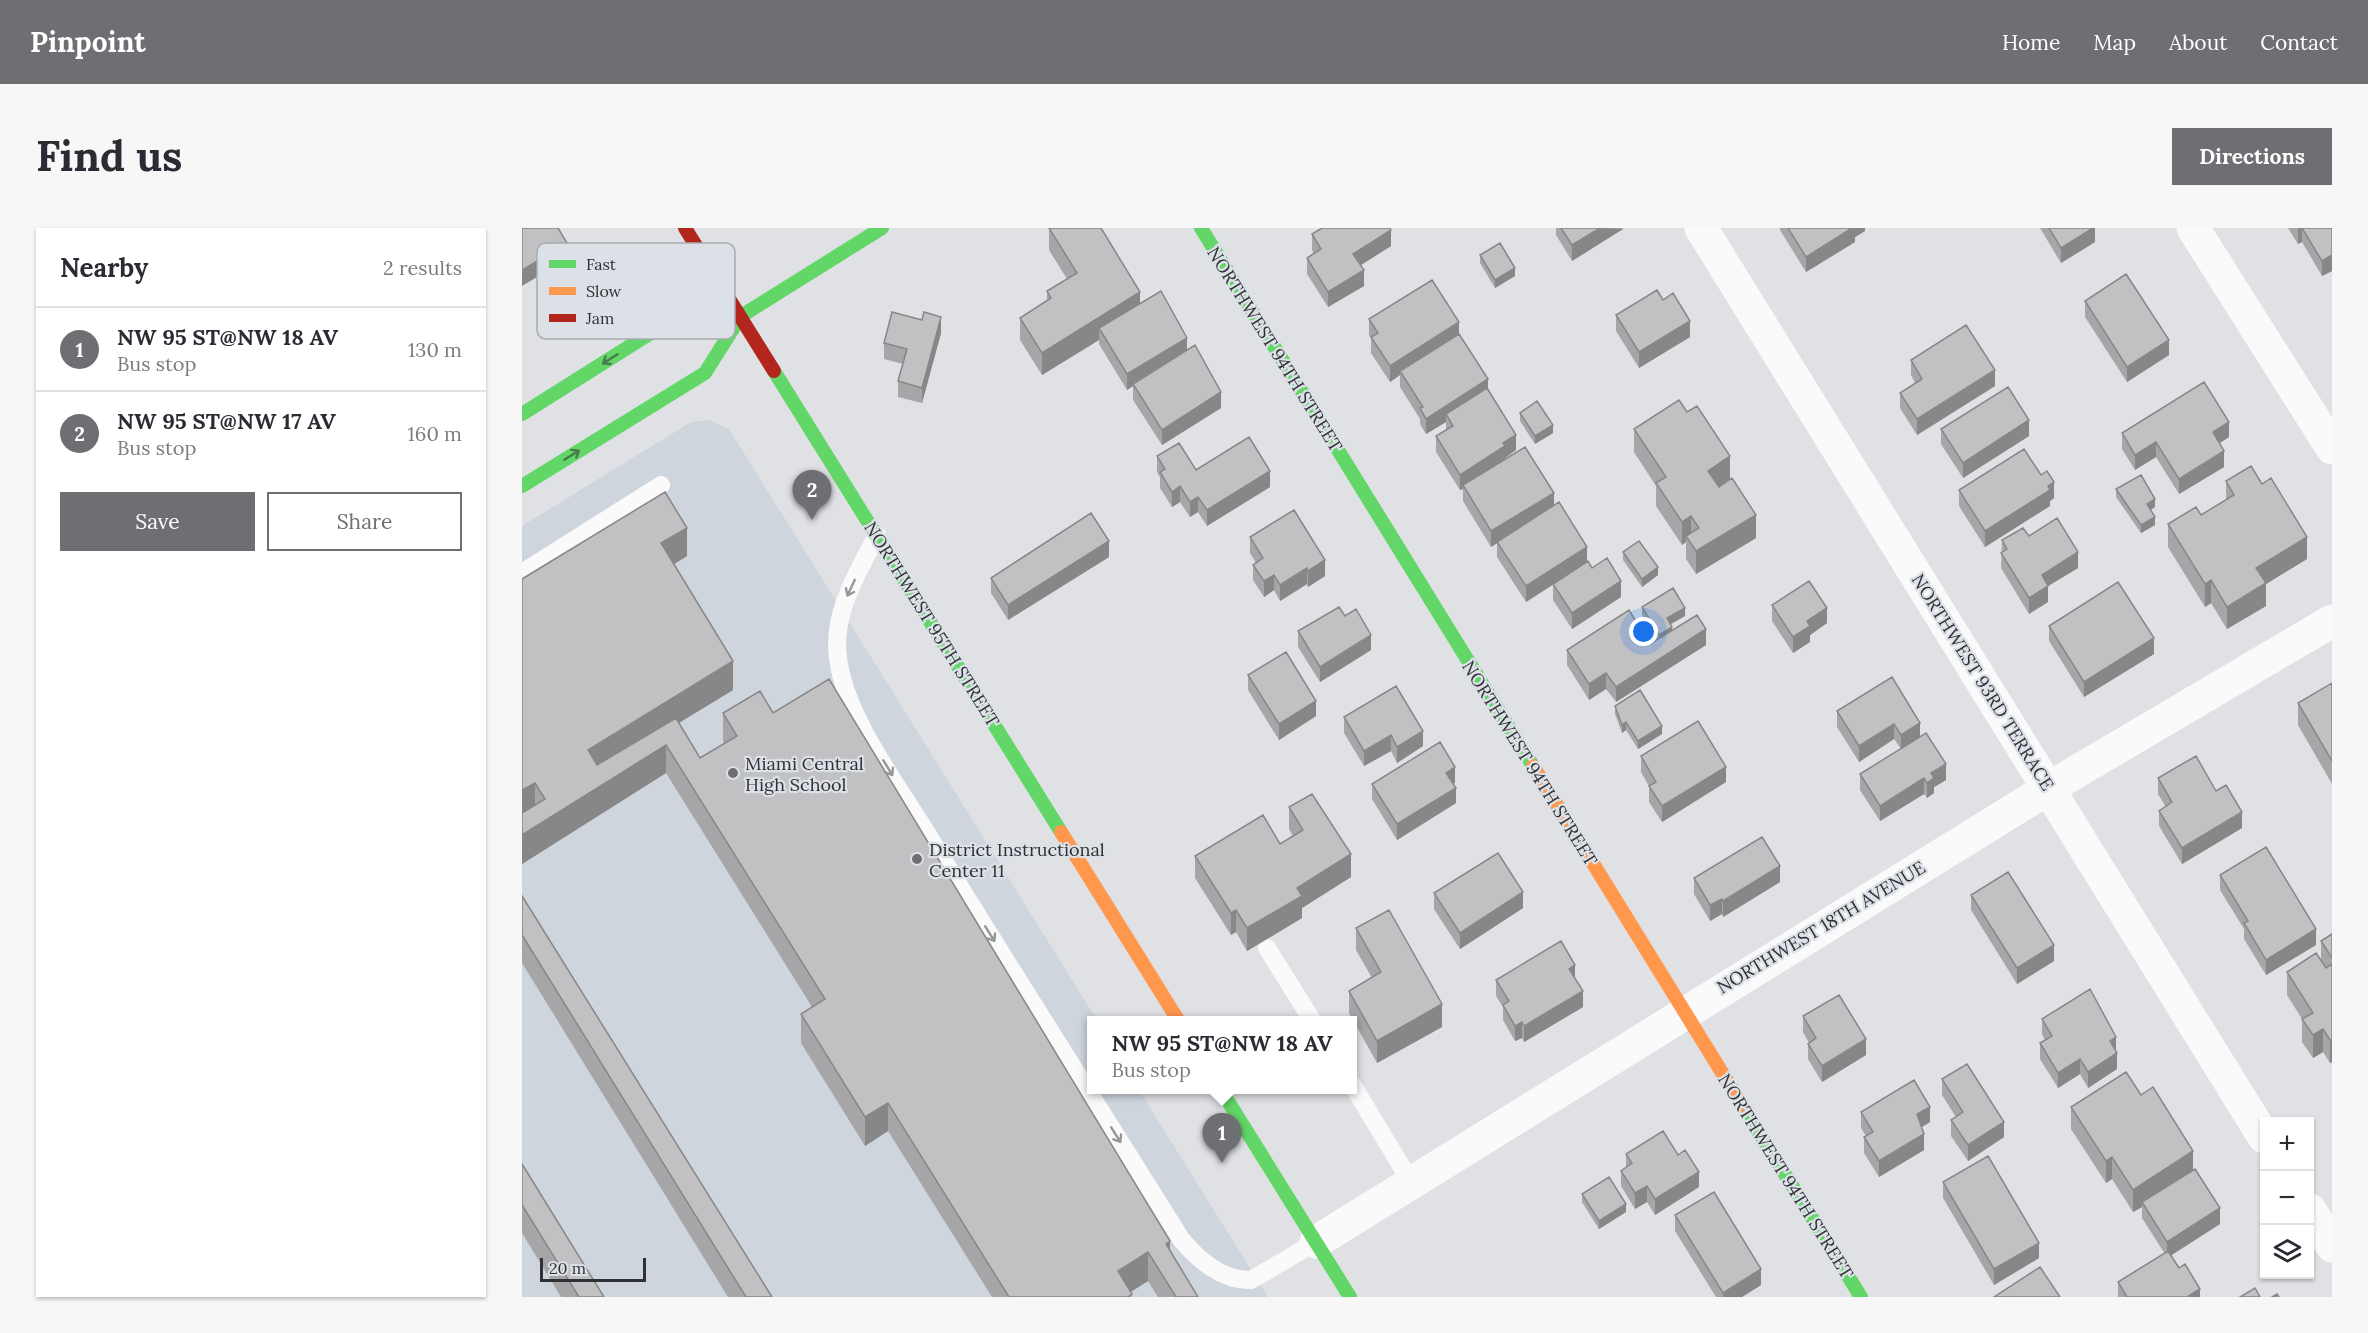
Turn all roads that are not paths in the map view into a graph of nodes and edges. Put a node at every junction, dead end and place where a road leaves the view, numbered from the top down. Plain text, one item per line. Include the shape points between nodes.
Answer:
1 (685, 228) edge
2 (882, 228) edge
3 (1201, 228) edge
4 (1701, 228) edge
5 (2193, 228) edge
6 (695, 243) edge
7 (735, 307) edge
8 (735, 316) edge
9 (741, 316) junction
10 (735, 326) edge
11 (641, 339) edge
12 (726, 339) edge
13 (522, 414) edge
14 (2332, 448) edge
15 (661, 485) dead end
16 (522, 486) edge
17 (877, 536) junction
18 (524, 567) edge
19 (2332, 621) edge
20 (2049, 788) junction
21 (1267, 948) dead end
22 (1683, 1012) junction
23 (1176, 1016) edge
24 (1310, 1016) edge
25 (1087, 1089) edge
26 (1357, 1093) edge
27 (1090, 1094) edge
28 (1224, 1094) edge
29 (2260, 1129) edge
30 (1411, 1182) junction
31 (2314, 1217) edge
32 (1316, 1242) junction
33 (2332, 1246) edge
34 (1350, 1297) edge
35 (1861, 1297) edge

1 - 6 main road, NORTHWEST 95TH STREET
2 - 9 main road
3 - 22 main road, NORTHWEST 94TH STREET
4 - 20 street, NORTHWEST 93RD TERRACE
5 - 14 street
7 - 9 main road, NORTHWEST 95TH STREET
9 -> 8 main road
10 -> 9 main road
9 - 17 main road, NORTHWEST 95TH STREET
11 -> 13 main road
16 -> 12 main road via 705,373
15 - 18 lane
17 - 23 main road, NORTHWEST 95TH STREET
17 -> 25 lane via 840,614 837,658 843,682 861,724
19 - 20 street, NORTHWEST 18TH AVENUE
20 - 22 street, NORTHWEST 18TH AVENUE
20 - 29 street, NORTHWEST 93RD TERRACE
21 - 24 lane
22 - 30 street, NORTHWEST 18TH AVENUE
22 - 35 main road, NORTHWEST 94TH STREET
26 - 30 lane
27 -> 32 lane via 1195,1257 1220,1273 1251,1280
28 - 32 main road
30 - 32 street, NORTHWEST 18TH AVENUE
31 - 33 street
32 - 34 main road

